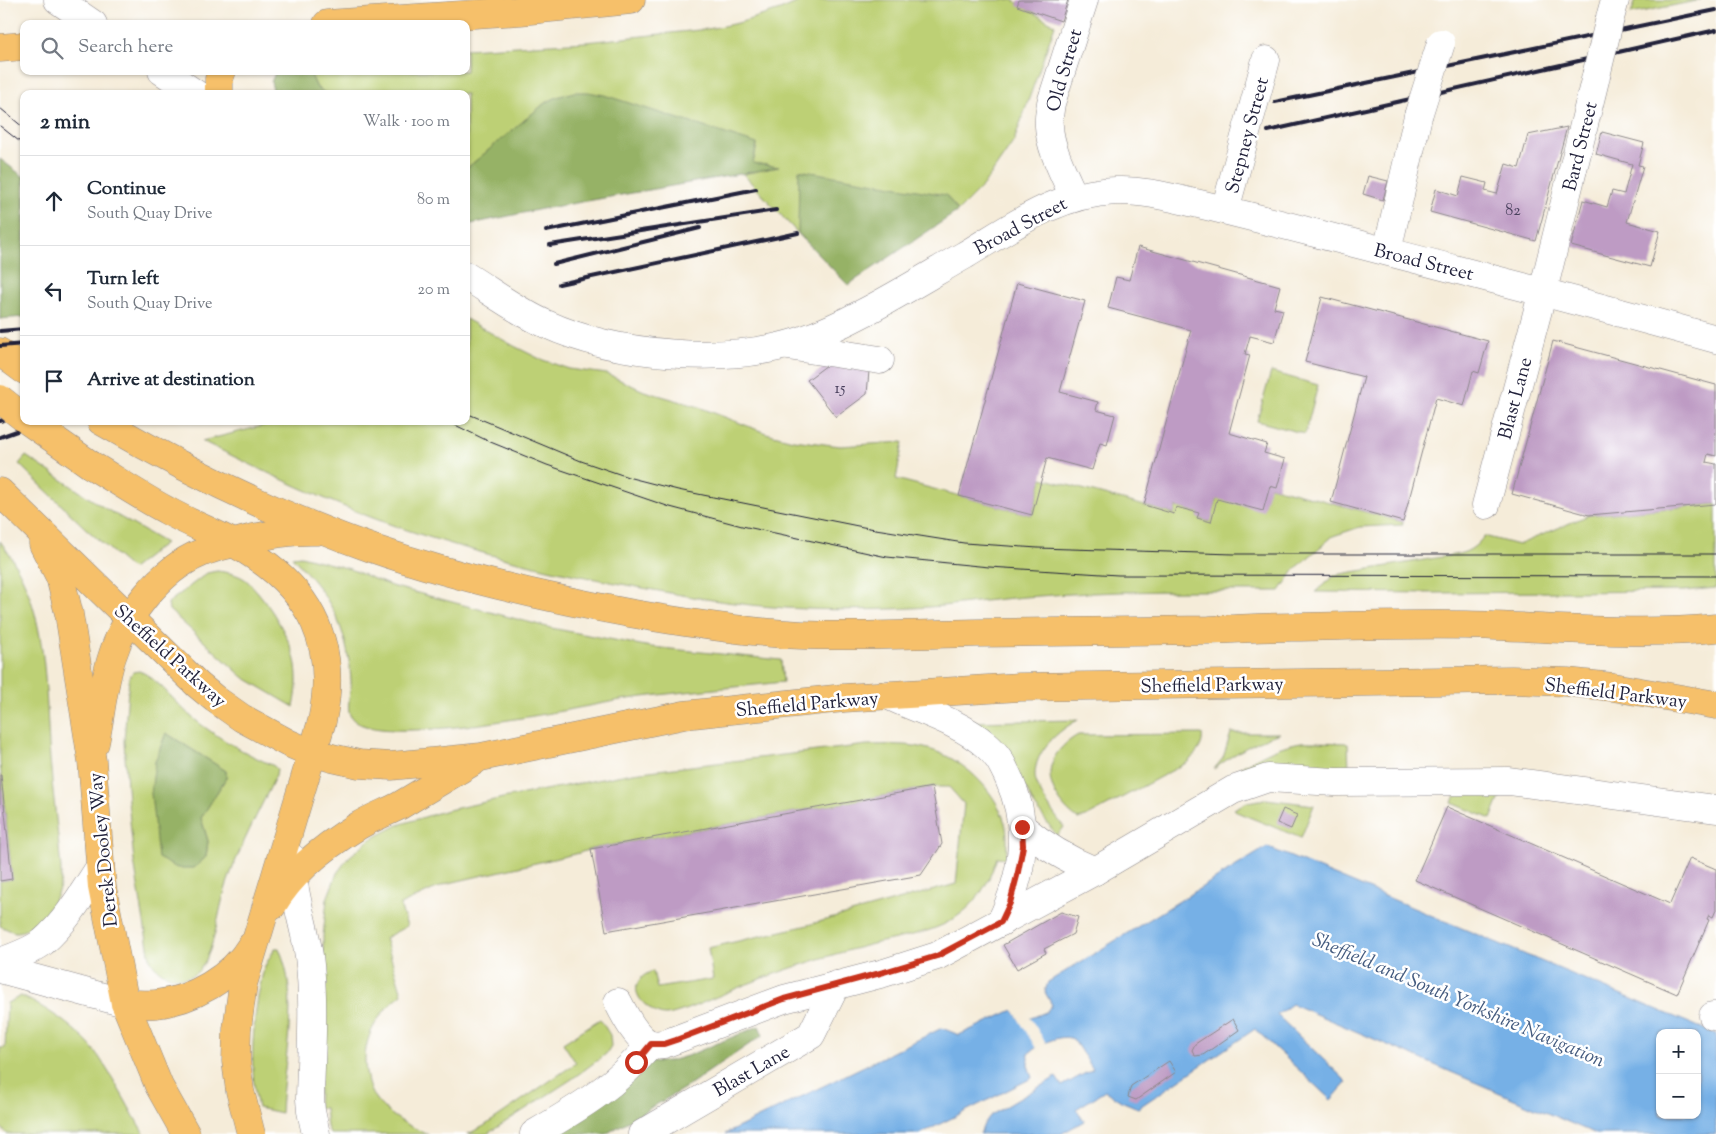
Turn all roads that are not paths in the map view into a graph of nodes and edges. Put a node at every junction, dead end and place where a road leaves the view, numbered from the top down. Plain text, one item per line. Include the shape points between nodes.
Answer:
1 (58, 0) edge
2 (631, 0) edge
3 (1084, 0) edge
4 (1612, 9) edge
5 (87, 20) edge
6 (386, 20) edge
7 (1441, 43) dead end
8 (20, 46) edge
9 (0, 48) edge
10 (1266, 60) dead end
11 (168, 75) edge
12 (220, 75) edge
13 (190, 90) edge
14 (219, 90) edge
15 (1074, 197) junction
16 (1225, 210) junction
17 (1387, 251) junction
18 (470, 279) edge
19 (1543, 291) junction
20 (1716, 339) edge
21 (784, 345) junction
22 (0, 352) edge
23 (880, 360) dead end
24 (20, 367) edge
25 (0, 399) edge
26 (20, 415) edge
27 (34, 425) edge
28 (108, 425) edge
29 (0, 492) edge
30 (1486, 505) dead end
31 (21, 512) junction
32 (335, 534) junction
33 (233, 544) junction
34 (130, 619) junction
35 (1716, 628) edge
36 (888, 695) junction
37 (1716, 705) edge
38 (313, 752) junction
39 (481, 757) junction
40 (92, 761) junction
41 (298, 802) junction
42 (1716, 809) edge
43 (1022, 827) junction
44 (100, 866) junction
45 (1095, 871) junction
46 (292, 880) junction
47 (1001, 922) junction
48 (256, 938) junction
49 (0, 946) edge
50 (27, 951) junction
51 (0, 962) edge
52 (0, 969) edge
53 (836, 985) junction
54 (618, 1002) dead end
55 (125, 1003) junction
56 (651, 1044) junction
57 (186, 1134) edge
58 (252, 1134) edge
59 (316, 1134) edge
60 (534, 1134) edge
61 (642, 1134) edge

1 - 5 street
2 - 6 main road
3 - 15 street, Old Street via 1049,117 1052,142
4 - 19 street, Bard Street, bridge
7 - 17 street, bridge via 1418,116
8 - 9 main road
10 - 16 street, Stepney Street
11 - 13 street
12 - 14 main road
15 - 16 street, Broad Street via 1116,191 1140,192
15 - 21 street, Broad Street via 1048,207 866,310 819,333
16 - 17 street, Broad Street
17 - 19 street, Broad Street
18 - 21 street, Broad Street via 532,318 607,345 698,355
19 - 20 street, Broad Street
19 - 30 street, Blast Lane
21 - 23 street
22 - 24 main road
25 - 26 main road, bridge
27 - 33 main road, bridge via 91,466
28 - 32 main road via 161,456 264,505
29 - 31 main road, Sheffield Parkway
31 - 34 main road, Sheffield Parkway
31 - 40 main road via 42,540 60,577 69,614
32 - 33 main road via 281,532
32 - 35 main road via 432,568 558,599 722,628 801,635 1466,625 1589,631
33 - 34 main road via 201,553 167,574
33 - 38 main road via 255,556 291,585 316,622 324,652 327,689
34 - 38 main road, Sheffield Parkway via 215,699 288,743
34 - 40 main road via 112,657
36 - 37 main road, Sheffield Parkway via 1020,687 1512,680 1613,687
36 - 39 main road, Sheffield Parkway via 684,715
36 - 43 street via 950,722 986,744 1000,758 1015,793
38 - 39 main road, Sheffield Parkway via 358,764 391,766
38 - 41 main road
39 - 46 main road via 397,807 358,826 310,860
40 - 44 main road, Derek Dooley Way
41 - 46 street via 292,840
41 - 48 main road
42 - 45 street via 1509,780 1334,782 1268,778 1233,790
43 - 45 street via 1057,853
43 - 47 street via 1023,846 1018,872
44 - 50 street via 62,922 42,943
44 - 55 main road, Derek Dooley Way
45 - 47 street
46 - 48 main road via 274,902
46 - 59 street via 312,991 310,1099
47 - 53 street via 937,956
48 - 55 main road via 228,973 190,995 154,1004
48 - 58 main road via 243,984 236,1037 240,1091
49 - 50 street
50 - 51 street
52 - 55 street
53 - 56 street via 784,999 664,1044
53 - 61 street, Blast Lane via 811,1035
54 - 56 street via 629,1023
55 - 57 main road, Derek Dooley Way via 159,1086
56 - 60 street via 604,1091

